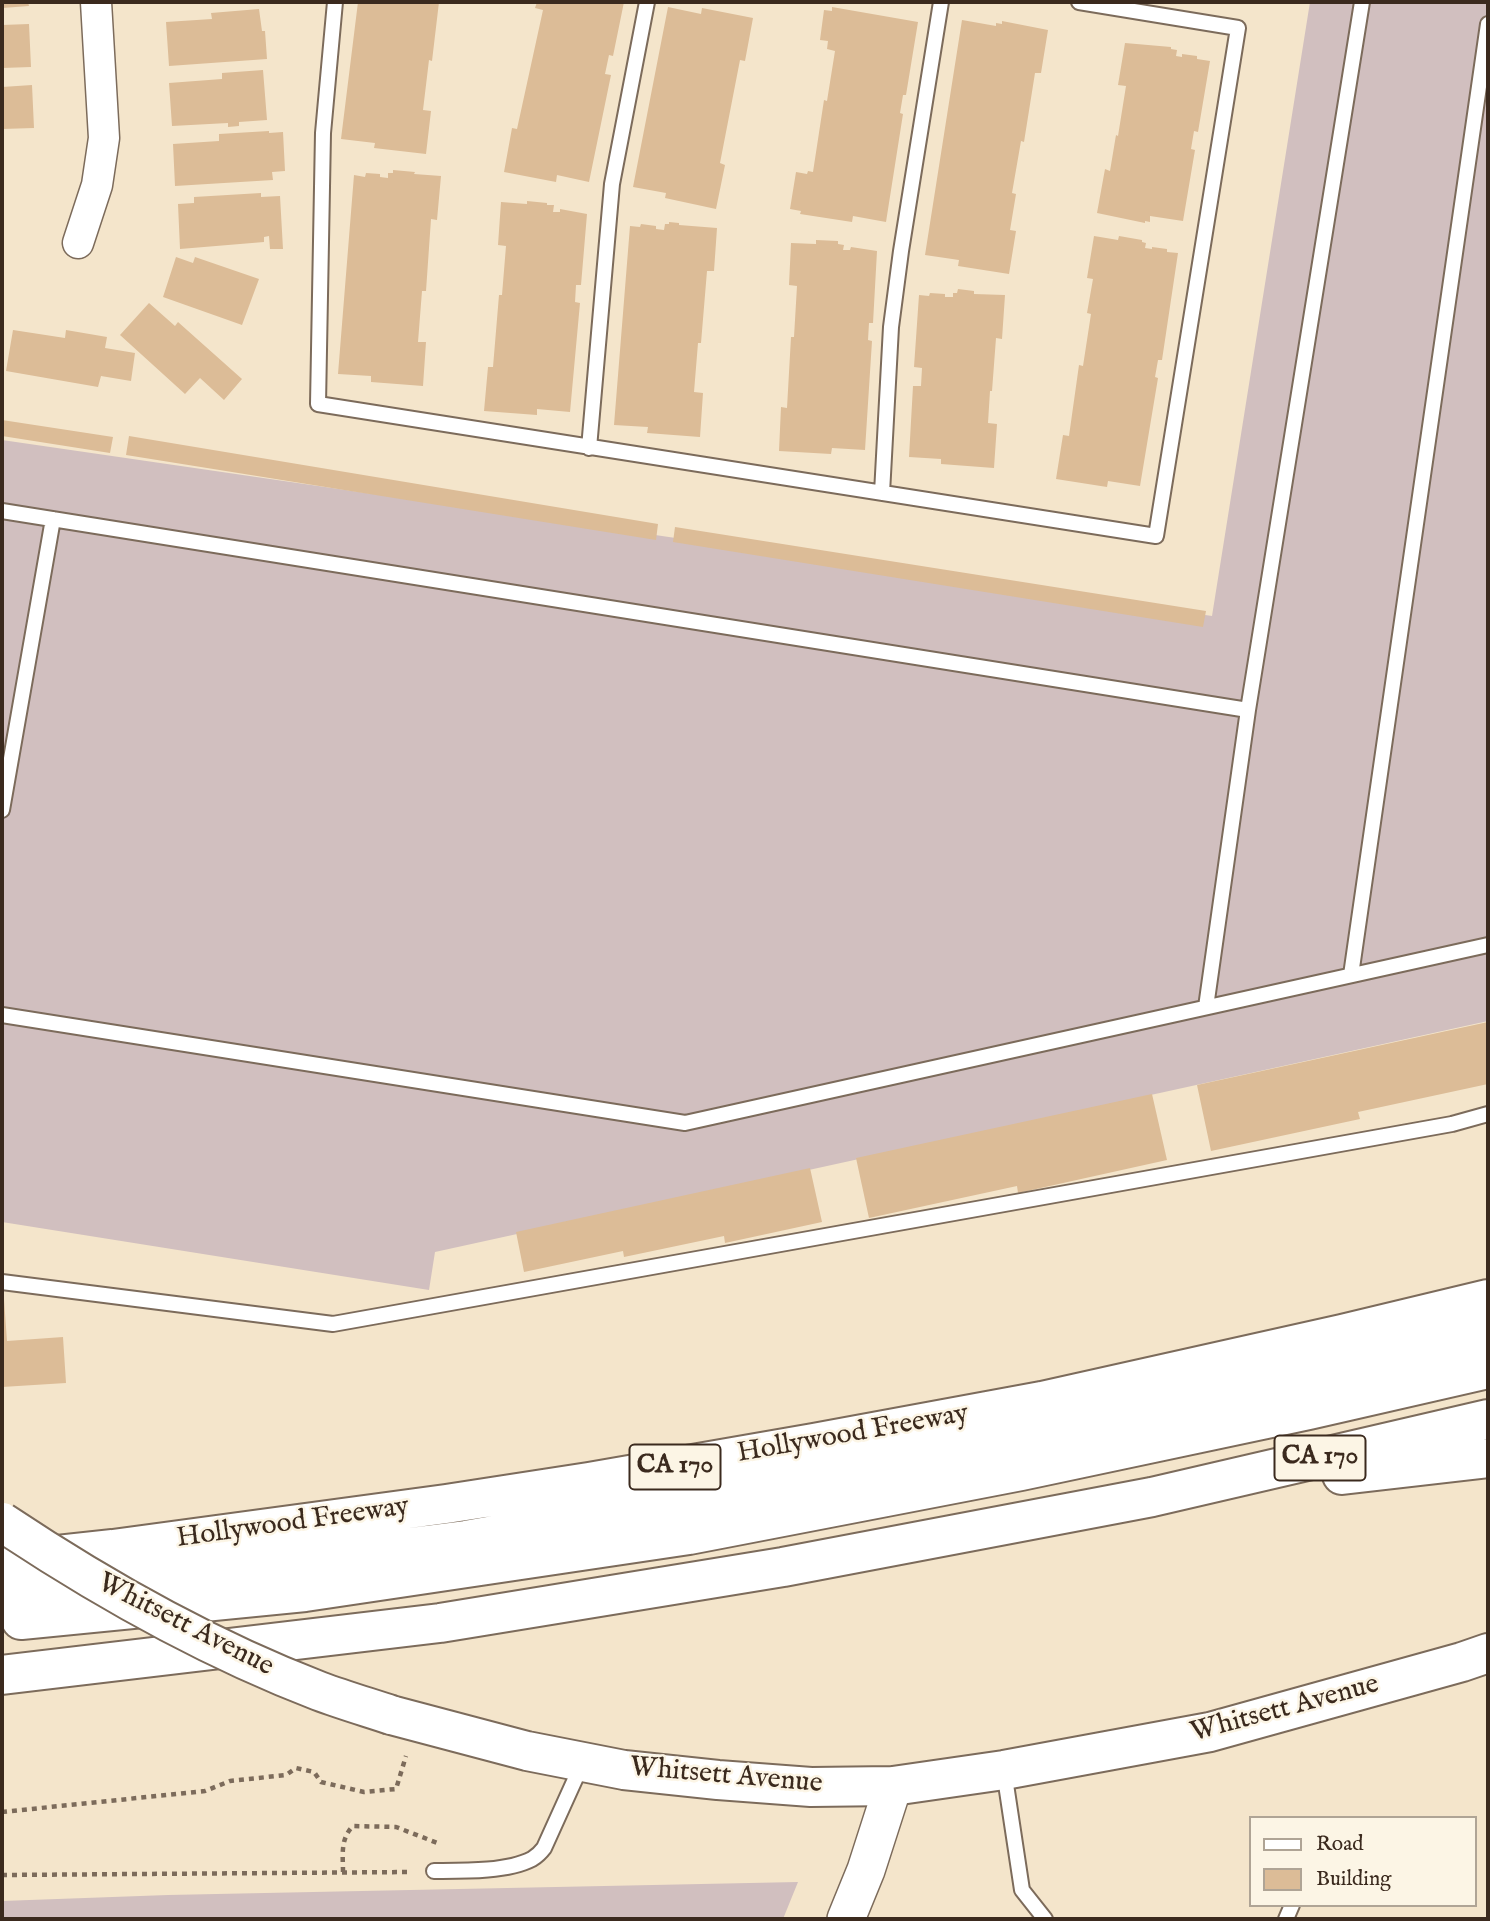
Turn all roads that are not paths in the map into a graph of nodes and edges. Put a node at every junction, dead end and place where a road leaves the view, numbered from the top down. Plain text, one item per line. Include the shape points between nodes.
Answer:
1 (96, 2) edge
2 (335, 2) edge
3 (647, 2) edge
4 (941, 2) edge
5 (1079, 2) edge
6 (1362, 2) edge
7 (1488, 24) edge
8 (78, 243) dead end
9 (589, 448) junction
10 (882, 493) junction
11 (2, 511) edge
12 (52, 519) junction
13 (1248, 710) junction
14 (2, 810) edge
15 (1488, 945) edge
16 (1351, 975) junction
17 (1206, 1007) junction
18 (2, 1015) edge
19 (1488, 1114) edge
20 (1488, 1280) edge
21 (2, 1282) edge
22 (1488, 1299) edge
23 (1342, 1334) junction
24 (1488, 1336) edge
25 (1488, 1369) edge
26 (1488, 1419) edge
27 (1488, 1458) edge
28 (1152, 1497) junction
29 (2, 1522) edge
30 (2, 1561) edge
31 (2, 1596) edge
32 (2, 1622) edge
33 (1488, 1653) edge
34 (2, 1675) edge
35 (583, 1762) junction
36 (1004, 1770) junction
37 (892, 1786) junction
38 (434, 1871) road end
39 (846, 1919) edge
40 (1045, 1919) edge

1 - 8 street via 104,138 97,186
2 - 9 lane via 323,133 318,404
3 - 9 lane via 612,184
4 - 10 lane via 891,327
5 - 10 lane via 1238,28 1156,536
6 - 13 lane
7 - 16 lane
9 - 10 lane
11 - 12 lane
12 - 13 lane
12 - 14 lane
13 - 17 lane
15 - 16 lane
16 - 17 lane
17 - 18 lane via 685,1123
19 - 21 lane via 332,1324
20 - 23 main road
22 - 23 main road, Hollywood Freeway / CA 170
23 - 30 main road, Hollywood Freeway / CA 170 via 1042,1401 589,1482
24 - 31 main road via 1248,1393 951,1454 479,1538
25 - 32 main road via 1047,1465 689,1535 305,1592
26 - 28 main road, CA 170
27 - 28 main road
28 - 34 main road, CA 170 via 783,1567 453,1621
29 - 35 main road, Whitsett Avenue, bridge via 191,1634 320,1691 391,1715
33 - 36 main road, Whitsett Avenue via 1210,1732
35 - 37 main road, Whitsett Avenue via 719,1780 811,1787
35 - 38 lane via 544,1848 534,1858 474,1871
36 - 37 main road, Whitsett Avenue
36 - 40 lane via 1022,1890
37 - 39 street

